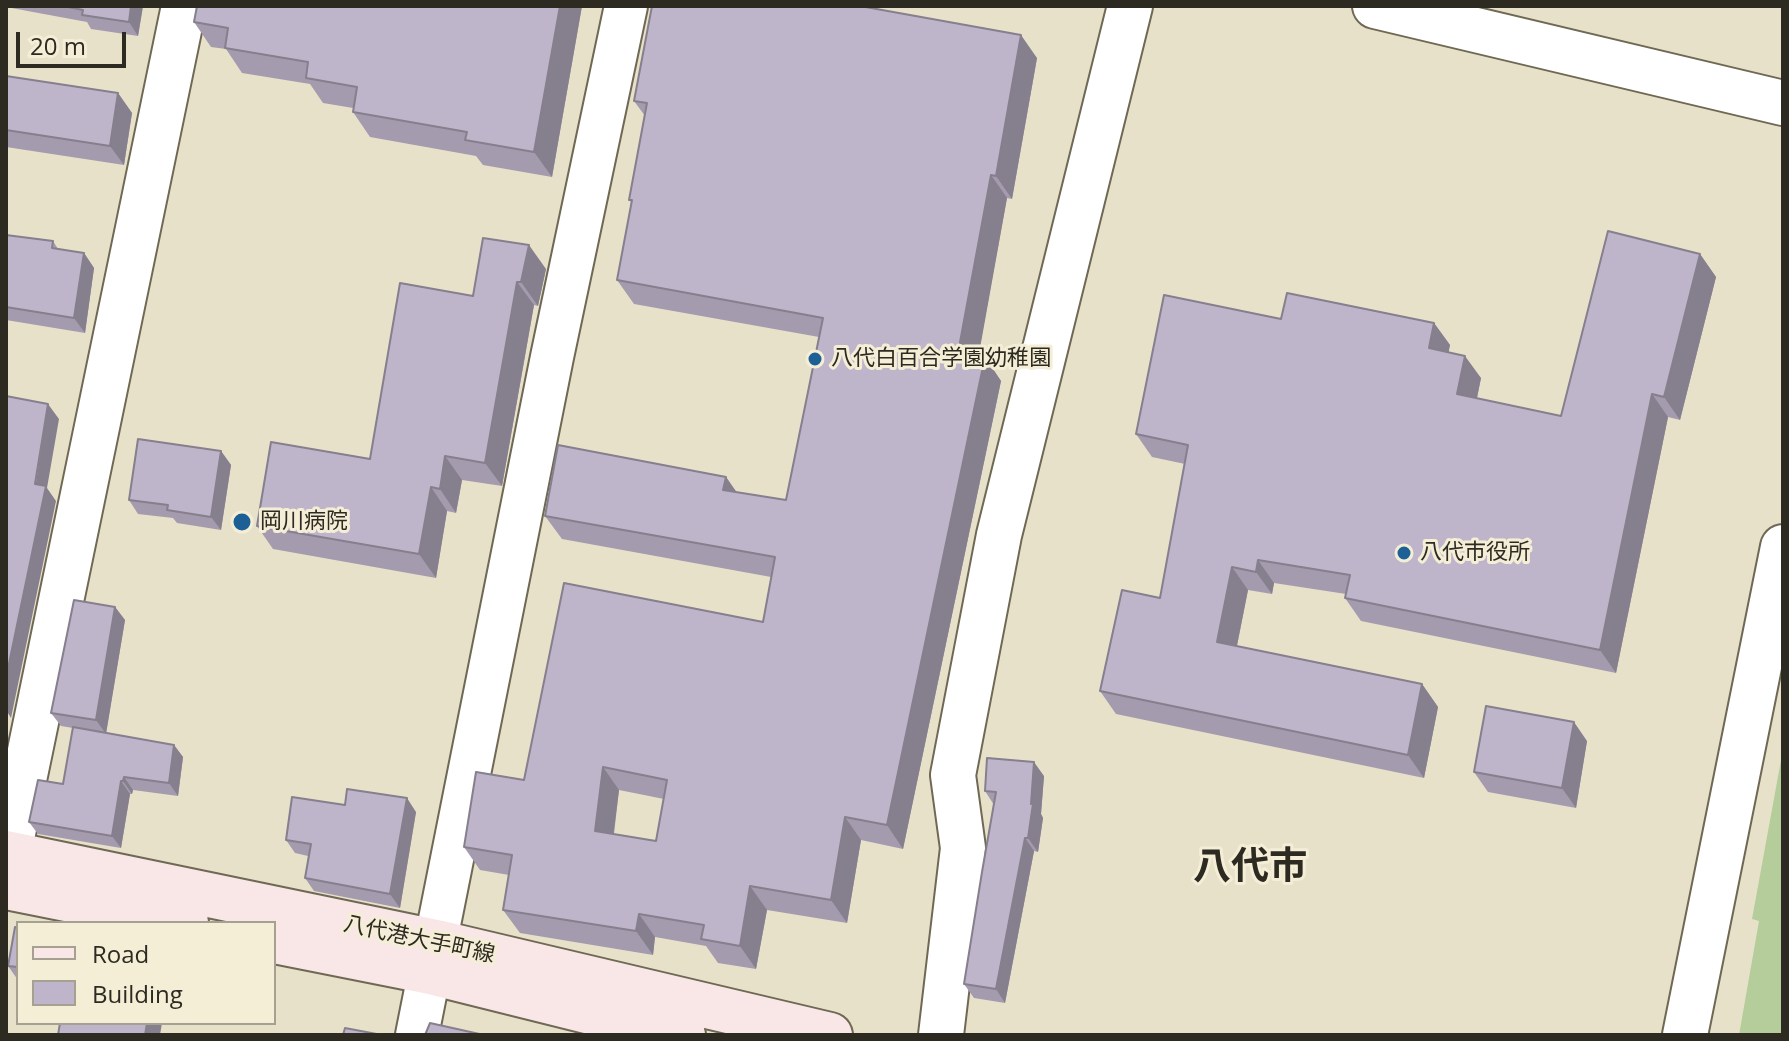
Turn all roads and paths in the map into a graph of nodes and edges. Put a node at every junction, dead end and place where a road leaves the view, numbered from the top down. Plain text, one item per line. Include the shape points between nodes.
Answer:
1 (184, 6) edge
2 (626, 6) edge
3 (1130, 6) edge
4 (1375, 6) edge
5 (1783, 103) edge
6 (1783, 547) edge
7 (7, 865) edge
8 (180, 921) edge
9 (266, 921) edge
10 (276, 923) edge
11 (276, 941) edge
12 (433, 957) junction
13 (417, 1035) edge
14 (683, 1035) edge
15 (830, 1035) edge
16 (941, 1035) edge
17 (1685, 1035) edge

1 - 7 street
2 - 12 street
3 - 16 street via 999,535 953,775 963,848
4 - 5 street
6 - 17 street
7 - 8 main road
7 - 9 main road, 八代港大手町線
10 - 12 main road, 八代港大手町線
11 - 12 main road, 八代港大手町線
12 - 13 street
12 - 14 main road, 八代港大手町線
12 - 15 main road, 八代港大手町線

